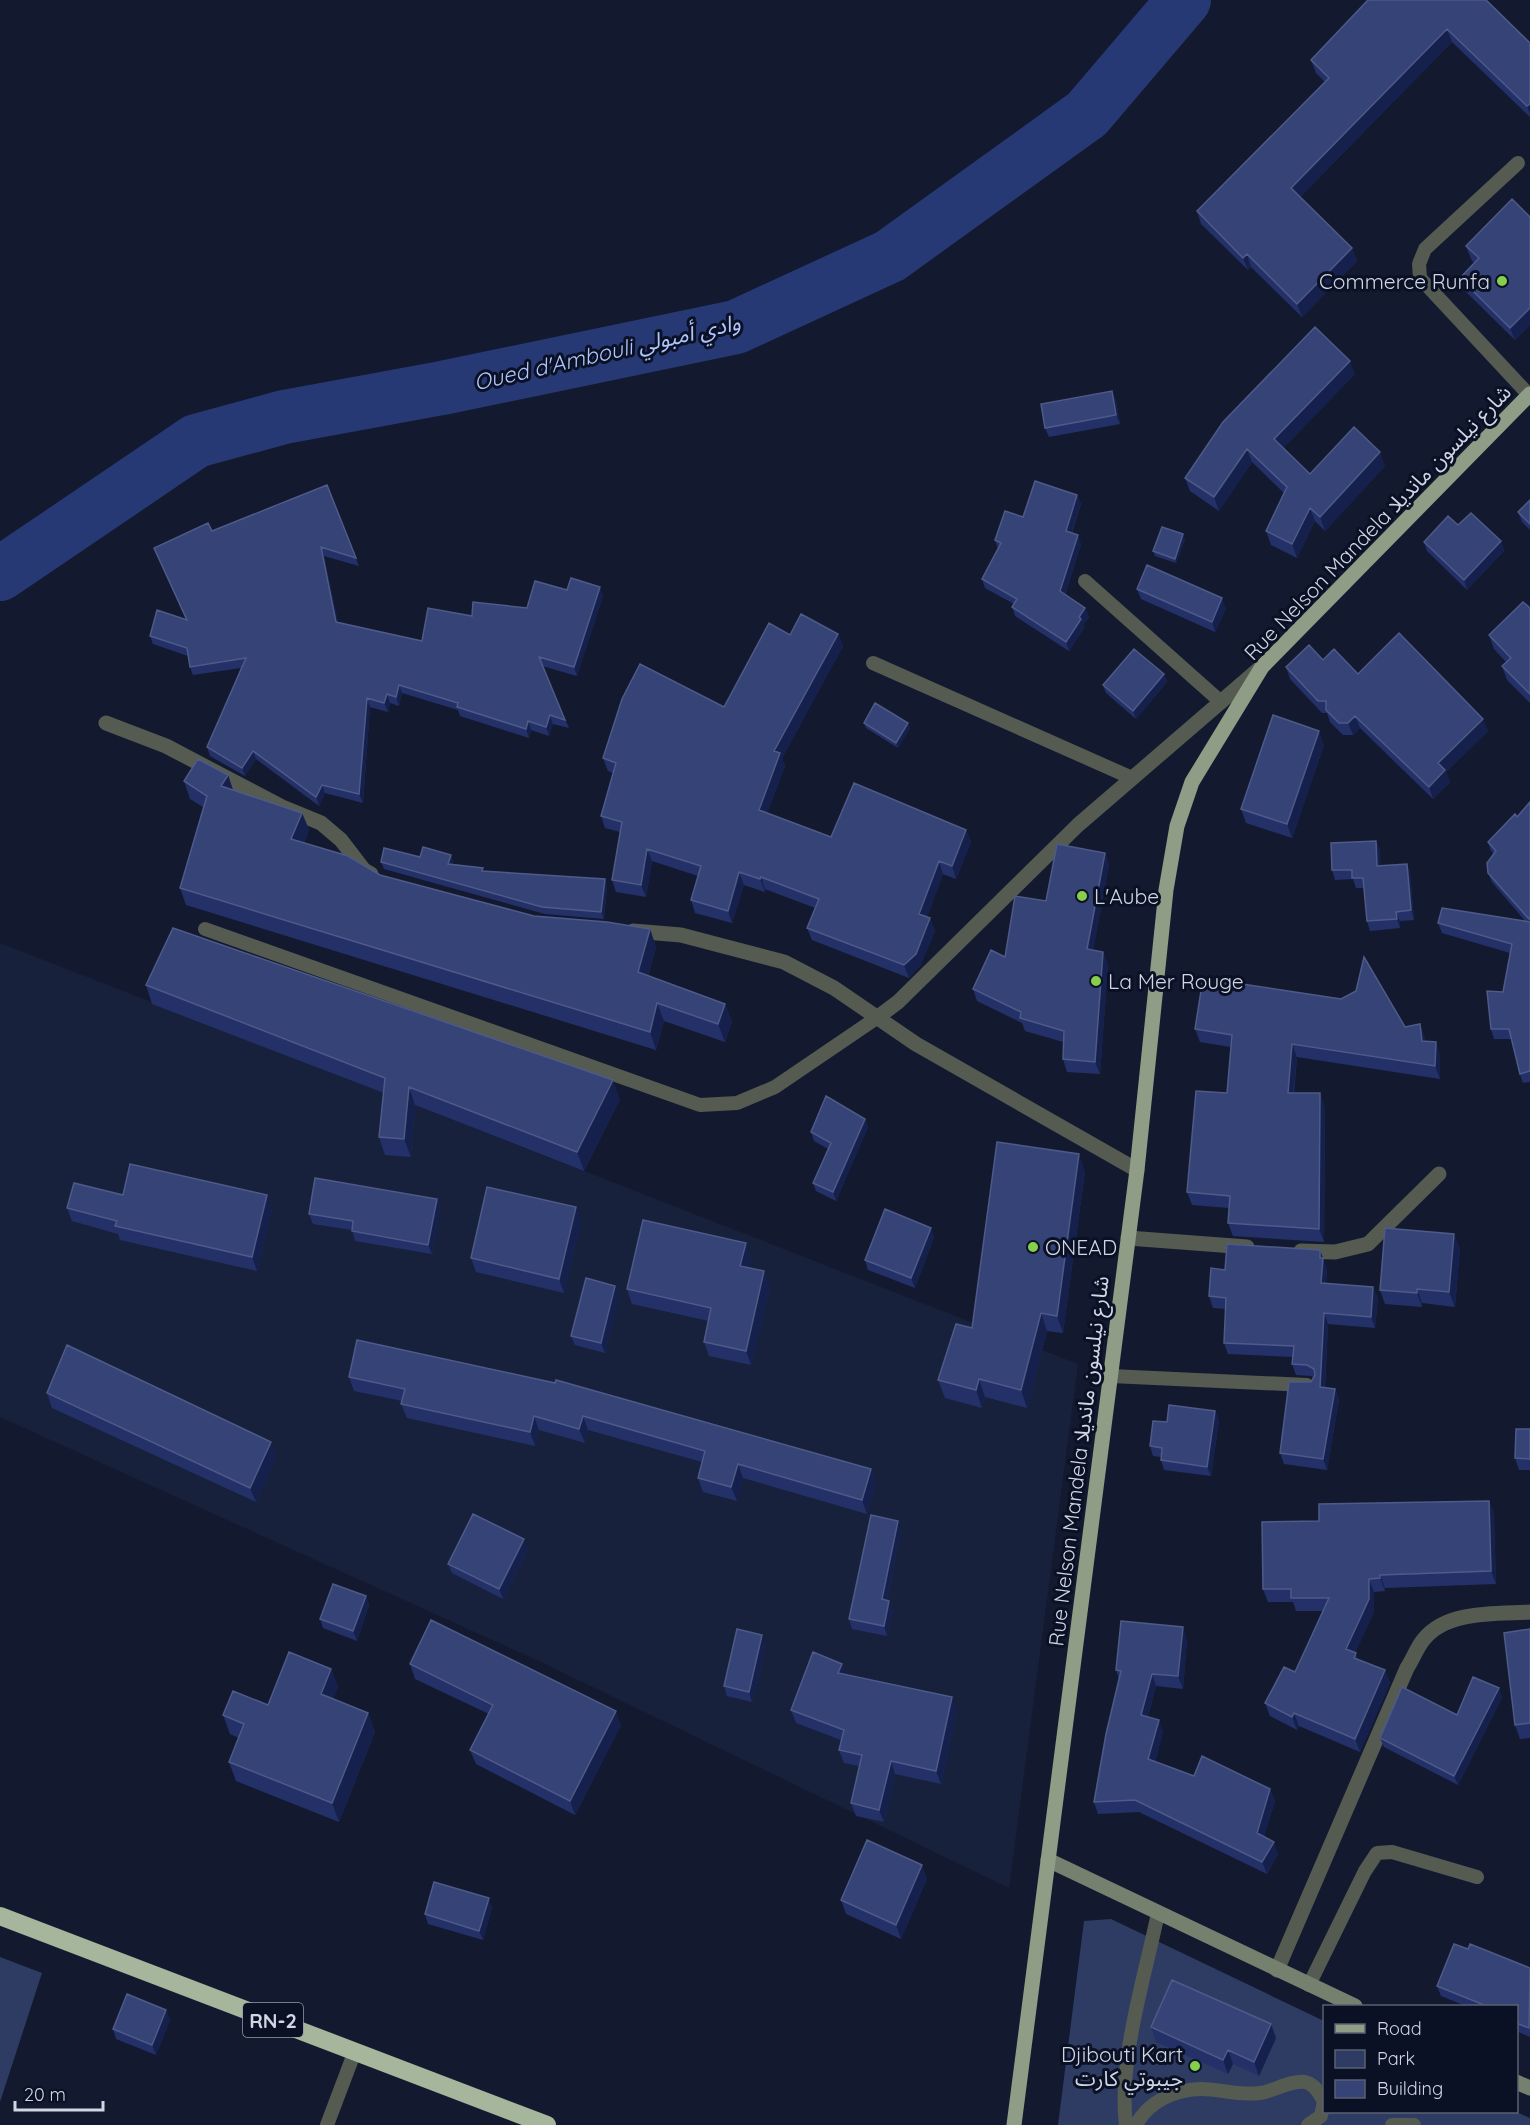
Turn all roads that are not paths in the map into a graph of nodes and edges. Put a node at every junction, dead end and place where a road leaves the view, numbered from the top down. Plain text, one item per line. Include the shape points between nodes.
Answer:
1 (1518, 164) dead end
2 (1529, 395) edge
3 (1085, 581) dead end
4 (873, 663) dead end
5 (1262, 667) junction
6 (1221, 702) junction
7 (106, 723) dead end
8 (1132, 778) junction
9 (381, 879) edge
10 (206, 929) dead end
11 (612, 930) edge
12 (878, 1017) junction
13 (1137, 1170) junction
14 (1439, 1174) dead end
15 (1128, 1238) junction
16 (1263, 1248) edge
17 (1286, 1250) edge
18 (1111, 1376) junction
19 (1310, 1385) edge
20 (1530, 1612) edge
21 (1048, 1860) junction
22 (1476, 1878) dead end
23 (1158, 1913) junction
24 (0, 1916) edge
25 (1277, 1970) junction
26 (1309, 1985) junction
27 (1351, 2005) edge
28 (355, 2051) junction
29 (1323, 2099) edge
30 (1323, 2106) edge
31 (327, 2125) edge
32 (547, 2125) edge
33 (1014, 2125) edge
34 (1126, 2125) edge
35 (1136, 2125) edge
36 (1308, 2125) edge
37 (1392, 2125) edge
38 (1414, 2125) edge

1 - 2 lane via 1425,249 1419,264 1420,278
2 - 5 main road, Rue Nelson Mandela شارع نيلسون مانديلا
3 - 6 lane
4 - 8 lane
5 - 6 street
5 - 13 main road, Rue Nelson Mandela شارع نيلسون مانديلا via 1192,782 1177,826 1166,890
6 - 8 street
7 - 9 street via 166,746 282,807 321,823 341,840 364,870
8 - 12 street
10 - 12 lane via 700,1105 737,1103 775,1087
11 - 12 street via 681,935 783,962 834,988
12 - 13 street via 916,1044
13 - 15 main road, Rue Nelson Mandela شارع نيلسون مانديلا
14 - 17 street via 1368,1244 1335,1252
15 - 16 street
15 - 18 main road, Rue Nelson Mandela شارع نيلسون مانديلا
18 - 19 lane
18 - 21 main road, Rue Nelson Mandela شارع نيلسون مانديلا
20 - 25 street via 1478,1615 1444,1623 1424,1638 1407,1668
21 - 23 street
21 - 33 main road, Rue Nelson Mandela شارع نيلسون مانديلا
22 - 26 lane via 1392,1852 1377,1853
23 - 25 street
23 - 34 lane via 1125,2081
24 - 28 highway, RN-2
25 - 26 street
26 - 27 street
28 - 31 lane
28 - 32 highway, RN-2
29 - 35 lane via 1315,2087 1305,2082 1236,2095 1202,2089 1173,2094 1152,2105
30 - 36 lane via 1321,2116
37 - 38 lane

